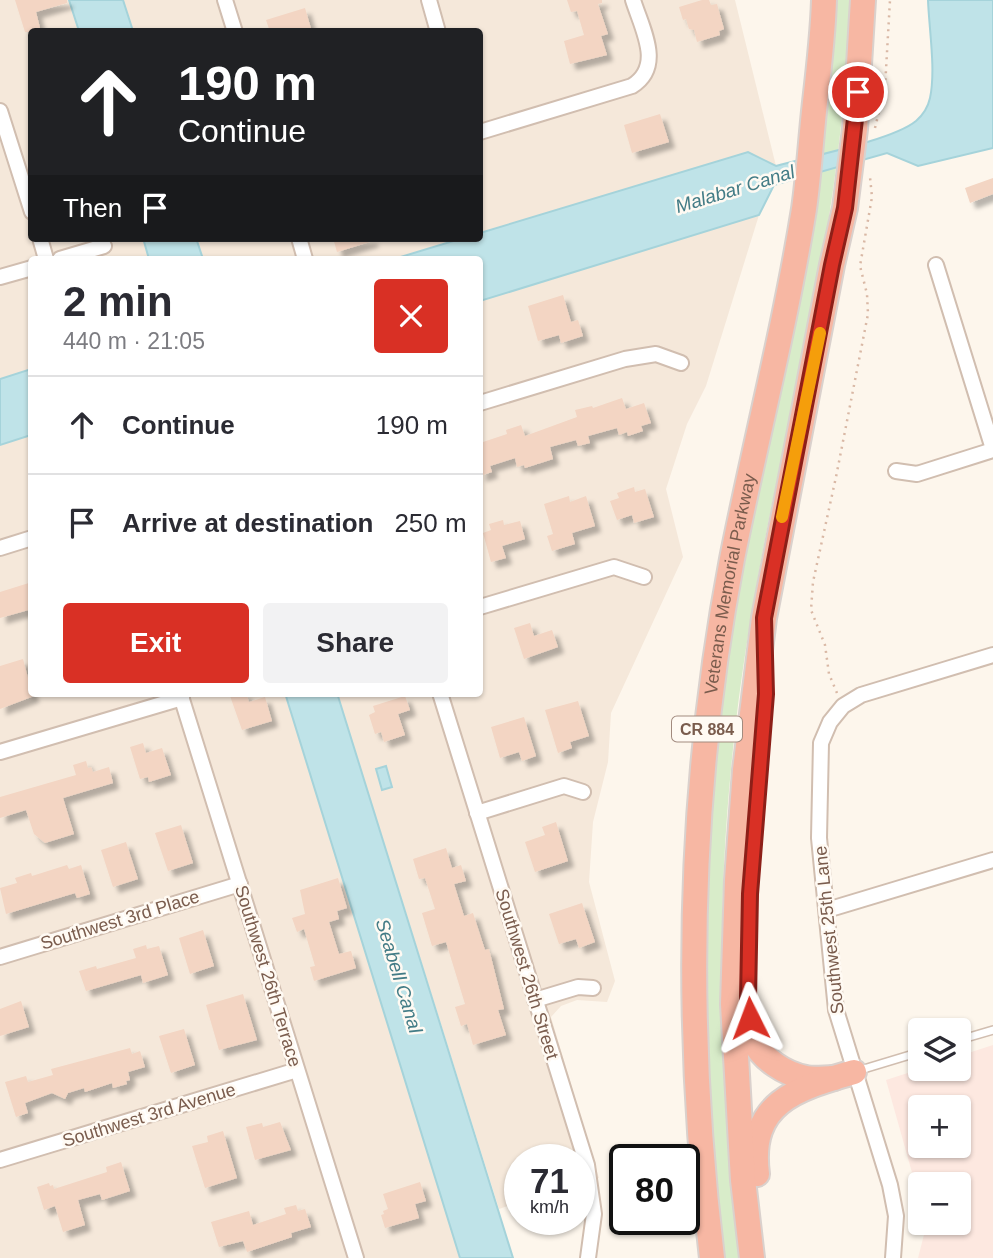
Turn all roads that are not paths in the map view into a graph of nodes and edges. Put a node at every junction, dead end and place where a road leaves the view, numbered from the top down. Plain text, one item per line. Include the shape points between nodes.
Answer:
1 (225, 0) edge
2 (429, 0) edge
3 (633, 0) edge
4 (824, 0) edge
5 (863, 0) edge
6 (234, 28) edge
7 (437, 28) edge
8 (0, 111) edge
9 (483, 131) edge
10 (28, 199) edge
11 (104, 246) dead end
12 (70, 256) edge
13 (936, 265) dead end
14 (28, 269) edge
15 (0, 277) edge
16 (681, 363) dead end
17 (483, 402) edge
18 (993, 450) edge
19 (896, 471) dead end
20 (28, 539) edge
21 (0, 548) edge
22 (644, 577) dead end
23 (483, 606) edge
24 (764, 618) junction
25 (993, 655) edge
26 (175, 697) edge
27 (182, 697) edge
28 (441, 697) edge
29 (0, 752) edge
30 (583, 792) dead end
31 (477, 813) junction
32 (993, 860) edge
33 (240, 884) junction
34 (827, 910) junction
35 (0, 957) edge
36 (593, 988) dead end
37 (535, 1000) junction
38 (993, 1030) edge
39 (971, 1036) edge
40 (908, 1056) edge
41 (297, 1070) junction
42 (844, 1075) junction
43 (696, 1077) junction
44 (0, 1160) edge
45 (354, 1258) edge
46 (588, 1258) edge
47 (699, 1258) edge
48 (712, 1258) edge
49 (752, 1258) edge
50 (768, 1258) edge
51 (893, 1258) edge

1 - 6 street
2 - 7 street
3 - 9 street via 649,51 647,72 641,80
4 - 43 highway, Veterans Memorial Parkway / CR 884 via 804,207 732,559 706,735 696,869
5 - 24 highway, CR 884 via 865,129 832,265
8 - 10 street
11 - 12 street
13 - 18 street
14 - 15 street
16 - 17 street via 656,354 625,359
18 - 19 street via 917,474
20 - 21 street
22 - 23 street via 614,567
24 - 42 highway via 766,694 750,894 752,1038 759,1050 784,1070 807,1079
24 - 49 highway, CR 884 via 745,770 733,977 743,1180
25 - 34 street, Southwest 25th Lane via 861,695 843,706 830,722 821,743 819,766 819,838
26 - 29 street
27 - 33 street, Southwest 26th Terrace
28 - 31 street, Southwest 26th Street
30 - 31 street via 564,786
31 - 37 street, Southwest 26th Street
32 - 34 street
33 - 35 street, Southwest 3rd Place
33 - 41 street, Southwest 26th Terrace
34 - 42 street, Southwest 25th Lane
36 - 37 street via 578,987
37 - 46 street, Southwest 26th Street via 591,1183 594,1214
38 - 39 lane
40 - 42 lane
41 - 44 street, Southwest 3rd Avenue
41 - 45 street, Southwest 26th Terrace
42 - 50 highway via 790,1094 768,1112 758,1135 756,1164
42 - 51 street, Southwest 25th Lane via 894,1205
43 - 47 highway via 684,1092
43 - 48 highway, Veterans Memorial Parkway / CR 884

